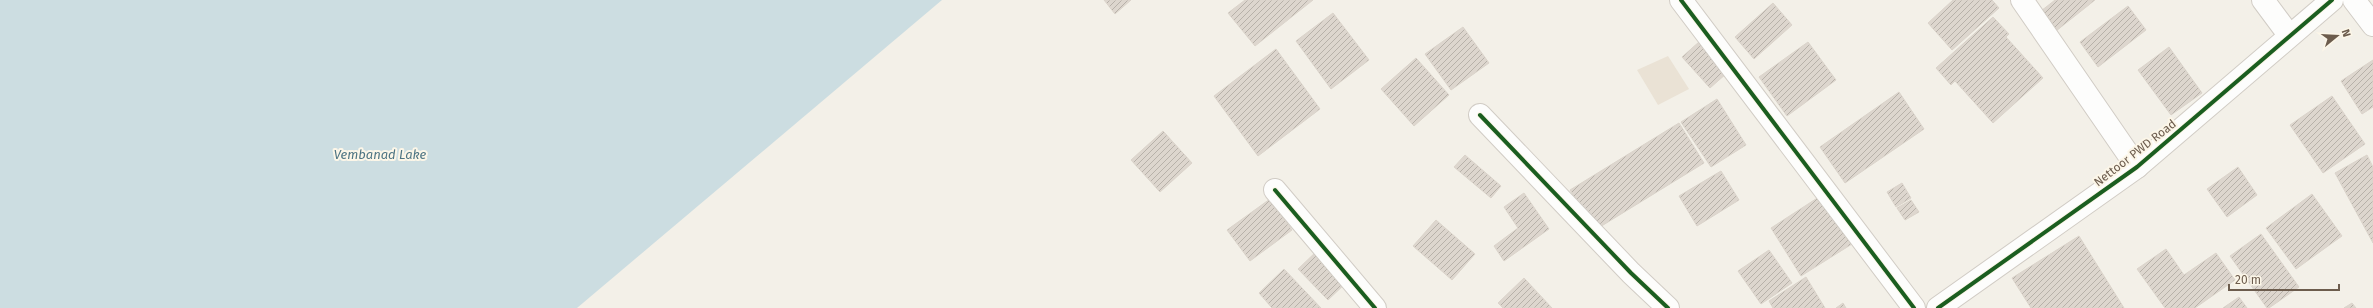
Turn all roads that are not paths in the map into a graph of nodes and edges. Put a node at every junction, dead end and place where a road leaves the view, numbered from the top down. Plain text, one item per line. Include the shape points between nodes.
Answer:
1 (1681, 0) edge
2 (2022, 0) edge
3 (2263, 0) edge
4 (2332, 0) edge
5 (2354, 0) edge
6 (2373, 25) edge
7 (2289, 35) junction
8 (1480, 115) dead end
9 (2137, 167) junction
10 (1275, 190) dead end
11 (1375, 308) edge
12 (1668, 308) edge
13 (1914, 308) edge
14 (1938, 308) edge

1 - 13 street
2 - 9 street
3 - 7 street
4 - 7 street, Nettoor PWD Road
5 - 6 street
7 - 9 street, Nettoor PWD Road
8 - 12 street via 1631,273
9 - 14 street, Nettoor PWD Road
10 - 11 street

